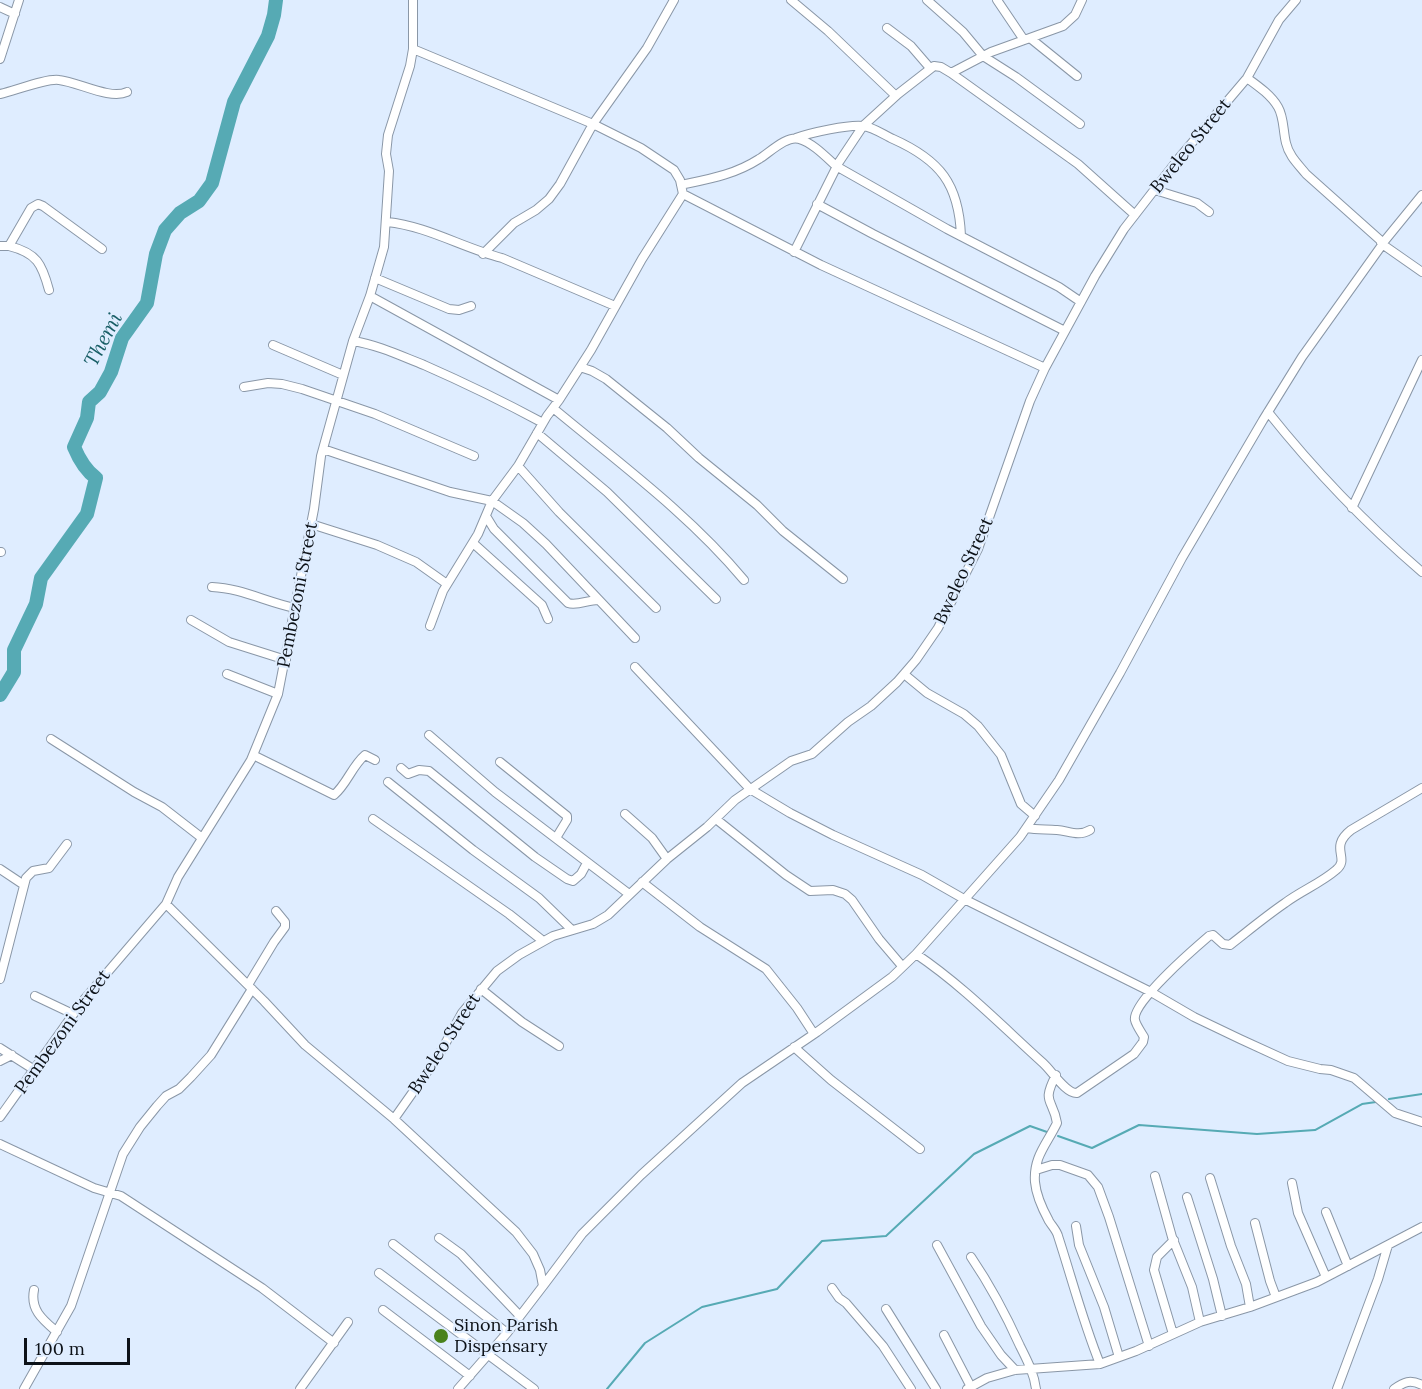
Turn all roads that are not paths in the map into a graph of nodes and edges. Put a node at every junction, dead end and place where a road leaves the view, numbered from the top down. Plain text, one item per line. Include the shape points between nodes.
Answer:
1 (19, 0) edge
2 (413, 0) edge
3 (674, 0) edge
4 (791, 0) edge
5 (927, 0) edge
6 (998, 0) edge
7 (1082, 0) edge
8 (1296, 0) edge
9 (0, 7) edge
10 (15, 14) junction
11 (888, 28) dead end
12 (1027, 39) junction
13 (413, 49) junction
14 (983, 56) junction
15 (0, 58) edge
16 (930, 68) junction
17 (951, 73) junction
18 (1077, 76) dead end
19 (1247, 78) junction
20 (127, 92) dead end
21 (0, 94) edge
22 (896, 96) junction
23 (592, 124) junction
24 (1080, 124) dead end
25 (863, 126) junction
26 (795, 138) junction
27 (836, 166) junction
28 (681, 185) junction
29 (1155, 190) junction
30 (683, 194) junction
31 (1422, 195) edge
32 (817, 204) junction
33 (1209, 212) dead end
34 (1135, 215) junction
35 (387, 222) junction
36 (961, 237) junction
37 (1382, 244) junction
38 (4, 246) edge
39 (102, 249) dead end
40 (794, 252) junction
41 (483, 254) junction
42 (1422, 272) edge
43 (375, 278) junction
44 (49, 290) dead end
45 (370, 296) junction
46 (1081, 302) junction
47 (471, 306) dead end
48 (615, 306) junction
49 (1065, 331) junction
50 (353, 341) junction
51 (273, 345) dead end
52 (1422, 360) edge
53 (580, 367) junction
54 (1045, 368) junction
55 (344, 375) junction
56 (244, 387) dead end
57 (337, 400) junction
58 (559, 400) junction
59 (553, 408) junction
60 (1268, 412) junction
61 (543, 423) junction
62 (537, 433) junction
63 (323, 449) junction
64 (474, 456) dead end
65 (518, 466) junction
66 (492, 501) junction
67 (1352, 508) junction
68 (486, 516) junction
69 (311, 524) junction
70 (473, 543) junction
71 (1422, 572) edge
72 (843, 579) dead end
73 (744, 580) dead end
74 (447, 584) junction
75 (212, 587) dead end
76 (716, 599) dead end
77 (598, 600) junction
78 (295, 608) junction
79 (656, 608) dead end
80 (548, 619) dead end
81 (191, 620) dead end
82 (430, 626) dead end
83 (635, 638) dead end
84 (286, 660) junction
85 (635, 667) dead end
86 (227, 674) dead end
87 (904, 674) junction
88 (278, 694) junction
89 (429, 735) dead end
90 (51, 739) dead end
91 (253, 755) junction
92 (375, 760) dead end
93 (500, 762) dead end
94 (401, 768) dead end
95 (388, 782) dead end
96 (1422, 788) edge
97 (750, 789) junction
98 (625, 814) dead end
99 (1035, 816) junction
100 (373, 819) dead end
101 (716, 819) junction
102 (1027, 828) junction
103 (1090, 830) dead end
104 (202, 838) junction
105 (556, 838) junction
106 (67, 844) dead end
107 (667, 859) junction
108 (587, 863) junction
109 (0, 869) edge
110 (642, 882) junction
111 (24, 885) junction
112 (629, 894) junction
113 (964, 899) junction
114 (166, 904) junction
115 (276, 911) dead end
116 (572, 930) junction
117 (543, 941) junction
118 (916, 954) junction
119 (3, 959) edge
120 (902, 966) junction
121 (0, 979) edge
122 (250, 987) junction
123 (481, 988) junction
124 (1151, 992) junction
125 (35, 996) dead end
126 (74, 1014) junction
127 (814, 1034) junction
128 (559, 1046) dead end
129 (794, 1047) junction
130 (0, 1048) edge
131 (12, 1055) junction
132 (0, 1061) edge
133 (33, 1069) junction
134 (1056, 1075) junction
135 (0, 1117) edge
136 (394, 1119) junction
137 (1422, 1122) edge
138 (0, 1144) edge
139 (920, 1149) dead end
140 (1036, 1170) junction
141 (1155, 1176) dead end
142 (1210, 1178) dead end
143 (1292, 1183) dead end
144 (109, 1192) junction
145 (1187, 1197) dead end
146 (1326, 1212) dead end
147 (1255, 1223) dead end
148 (1076, 1226) dead end
149 (1422, 1227) edge
150 (440, 1238) dead end
151 (1174, 1240) junction
152 (393, 1244) dead end
153 (937, 1245) dead end
154 (1388, 1245) junction
155 (971, 1257) dead end
156 (1348, 1266) junction
157 (379, 1273) dead end
158 (1326, 1277) junction
159 (543, 1286) junction
160 (832, 1288) dead end
161 (33, 1290) dead end
162 (1276, 1297) junction
163 (1250, 1307) junction
164 (886, 1309) dead end
165 (383, 1310) dead end
166 (520, 1316) junction
167 (1222, 1316) junction
168 (348, 1322) dead end
169 (1200, 1322) junction
170 (57, 1332) junction
171 (507, 1333) junction
172 (1173, 1334) junction
173 (944, 1335) dead end
174 (334, 1343) junction
175 (1149, 1346) junction
176 (487, 1355) junction
177 (1119, 1357) junction
178 (1100, 1364) junction
179 (1015, 1370) junction
180 (1032, 1370) junction
181 (470, 1376) junction
182 (1422, 1384) edge
183 (969, 1388) edge
184 (24, 1389) edge
185 (300, 1389) edge
186 (458, 1389) edge
187 (534, 1389) edge
188 (911, 1389) edge
189 (936, 1389) edge
190 (1036, 1389) edge
191 (1337, 1389) edge
192 (1394, 1389) edge

1 - 10 street
2 - 13 street, Pembezoni Street
3 - 23 street via 647,48
4 - 22 street
5 - 14 street
6 - 12 street
7 - 12 street via 1068,22
8 - 19 street, Bweleo Street via 1279,20
9 - 10 street
10 - 15 street
11 - 16 street
12 - 14 street
12 - 18 street
13 - 23 street
13 - 35 street, Pembezoni Street via 388,135
14 - 17 street
14 - 24 street
16 - 17 street
16 - 22 street
17 - 34 street via 1078,164
19 - 29 street, Bweleo Street
19 - 37 street via 1277,106 1286,144 1296,162
20 - 21 street via 114,95 57,79
22 - 25 street
23 - 28 street via 641,148 674,170
23 - 41 street via 549,199 514,223
25 - 26 street via 815,131
25 - 27 street
25 - 36 street via 906,146 940,169 956,199
26 - 27 street
26 - 28 street via 733,173
27 - 32 street
27 - 36 street
28 - 30 street
29 - 33 street via 1197,203
29 - 34 street, Bweleo Street
30 - 40 street
30 - 48 street
31 - 37 street
32 - 40 street
32 - 49 street
34 - 46 street, Bweleo Street
35 - 41 street via 422,229
35 - 43 street, Pembezoni Street
36 - 46 street
37 - 42 street
37 - 60 street
38 - 39 street via 38,204
38 - 44 street via 19,249 37,260 44,269
40 - 54 street
41 - 48 street via 512,262
43 - 45 street, Pembezoni Street
43 - 47 street via 450,309
45 - 50 street, Pembezoni Street
45 - 58 street
46 - 49 street, Bweleo Street
48 - 53 street
49 - 54 street, Bweleo Street
50 - 55 street, Pembezoni Street
50 - 61 street via 468,383
51 - 55 street
52 - 67 street
53 - 58 street
53 - 72 street via 606,380 667,428
54 - 87 street, Bweleo Street via 978,549 938,628
55 - 57 street, Pembezoni Street
56 - 57 street via 282,384
57 - 63 street, Pembezoni Street
57 - 64 street
58 - 59 street
59 - 61 street
59 - 73 street via 693,525
60 - 67 street
60 - 99 street
61 - 62 street
62 - 65 street
62 - 76 street via 607,492
63 - 66 street via 450,492
63 - 69 street, Pembezoni Street
65 - 66 street
65 - 79 street
66 - 68 street
66 - 77 street via 546,544
67 - 71 street
68 - 70 street
68 - 77 street via 494,529 568,603
69 - 74 street via 416,562
69 - 78 street, Pembezoni Street
70 - 74 street
70 - 80 street via 542,605
74 - 82 street
75 - 78 street via 229,588
77 - 83 street
78 - 84 street, Pembezoni Street
81 - 84 street via 229,642
84 - 88 street, Pembezoni Street
85 - 97 street
86 - 88 street
87 - 97 street, Bweleo Street via 812,754 791,761
87 - 99 street via 978,726 1001,755 1021,804
88 - 91 street, Pembezoni Street
89 - 105 street
90 - 104 street via 162,807
91 - 92 street via 334,795 365,755
91 - 104 street, Pembezoni Street
93 - 105 street via 567,816
94 - 108 street via 408,774 429,771 567,879 577,879
95 - 116 street via 538,898
96 - 124 street via 1341,839 1342,860 1336,870 1285,902 1230,945 1209,936
97 - 101 street, Bweleo Street
97 - 113 street
98 - 107 street via 652,838
99 - 102 street
100 - 117 street
101 - 107 street, Bweleo Street
101 - 120 street via 798,885 810,891 845,894
102 - 103 street via 1079,834
102 - 113 street
104 - 114 street, Pembezoni Street
105 - 108 street
106 - 111 street via 49,868 30,873
107 - 110 street, Bweleo Street
108 - 112 street
109 - 111 street
110 - 112 street, Bweleo Street
110 - 127 street via 700,927 766,969
111 - 119 street
112 - 116 street, Bweleo Street via 601,920
113 - 118 street
113 - 124 street
114 - 122 street
114 - 126 street, Pembezoni Street
115 - 122 street via 285,927
116 - 117 street, Bweleo Street
117 - 123 street, Bweleo Street via 497,971
118 - 120 street
118 - 134 street via 967,993
119 - 121 street
120 - 127 street
122 - 136 street via 305,1045
122 - 144 street via 211,1055 185,1083 166,1096 140,1127 123,1154
123 - 128 street
123 - 136 street, Bweleo Street
124 - 134 street via 1136,1013 1144,1037 1134,1054 1077,1093 1068,1091
124 - 137 street via 1288,1061 1354,1078 1395,1113
125 - 126 street
126 - 133 street, Pembezoni Street
127 - 129 street
129 - 139 street
129 - 159 street via 742,1083 641,1175 582,1234
130 - 131 street
131 - 132 street
131 - 133 street
133 - 135 street, Pembezoni Street
134 - 140 street via 1048,1097 1057,1123 1038,1155
136 - 159 street via 516,1232 533,1254
138 - 144 street
140 - 175 street via 1060,1165 1088,1175 1098,1187
140 - 178 street via 1036,1186 1058,1234
141 - 151 street
142 - 163 street
143 - 158 street via 1298,1213
144 - 170 street via 70,1306
144 - 174 street via 122,1196 262,1288
145 - 167 street
146 - 156 street
147 - 162 street
148 - 177 street via 1078,1245 1104,1307
149 - 154 street
150 - 166 street via 461,1254
151 - 169 street
151 - 172 street via 1157,1257 1155,1270
152 - 171 street
153 - 179 street via 981,1326
154 - 156 street
154 - 191 street
155 - 180 street
156 - 158 street
157 - 176 street
158 - 162 street
159 - 166 street
160 - 188 street via 883,1346
161 - 170 street via 34,1307
162 - 163 street
163 - 167 street
164 - 189 street
165 - 181 street
166 - 171 street
167 - 169 street
168 - 174 street
169 - 172 street
170 - 184 street
171 - 176 street
172 - 175 street
173 - 183 street
174 - 185 street
175 - 177 street
176 - 181 street
176 - 187 street
177 - 178 street
178 - 180 street
179 - 180 street
179 - 183 street
180 - 190 street
181 - 186 street
182 - 192 street via 1406,1381

